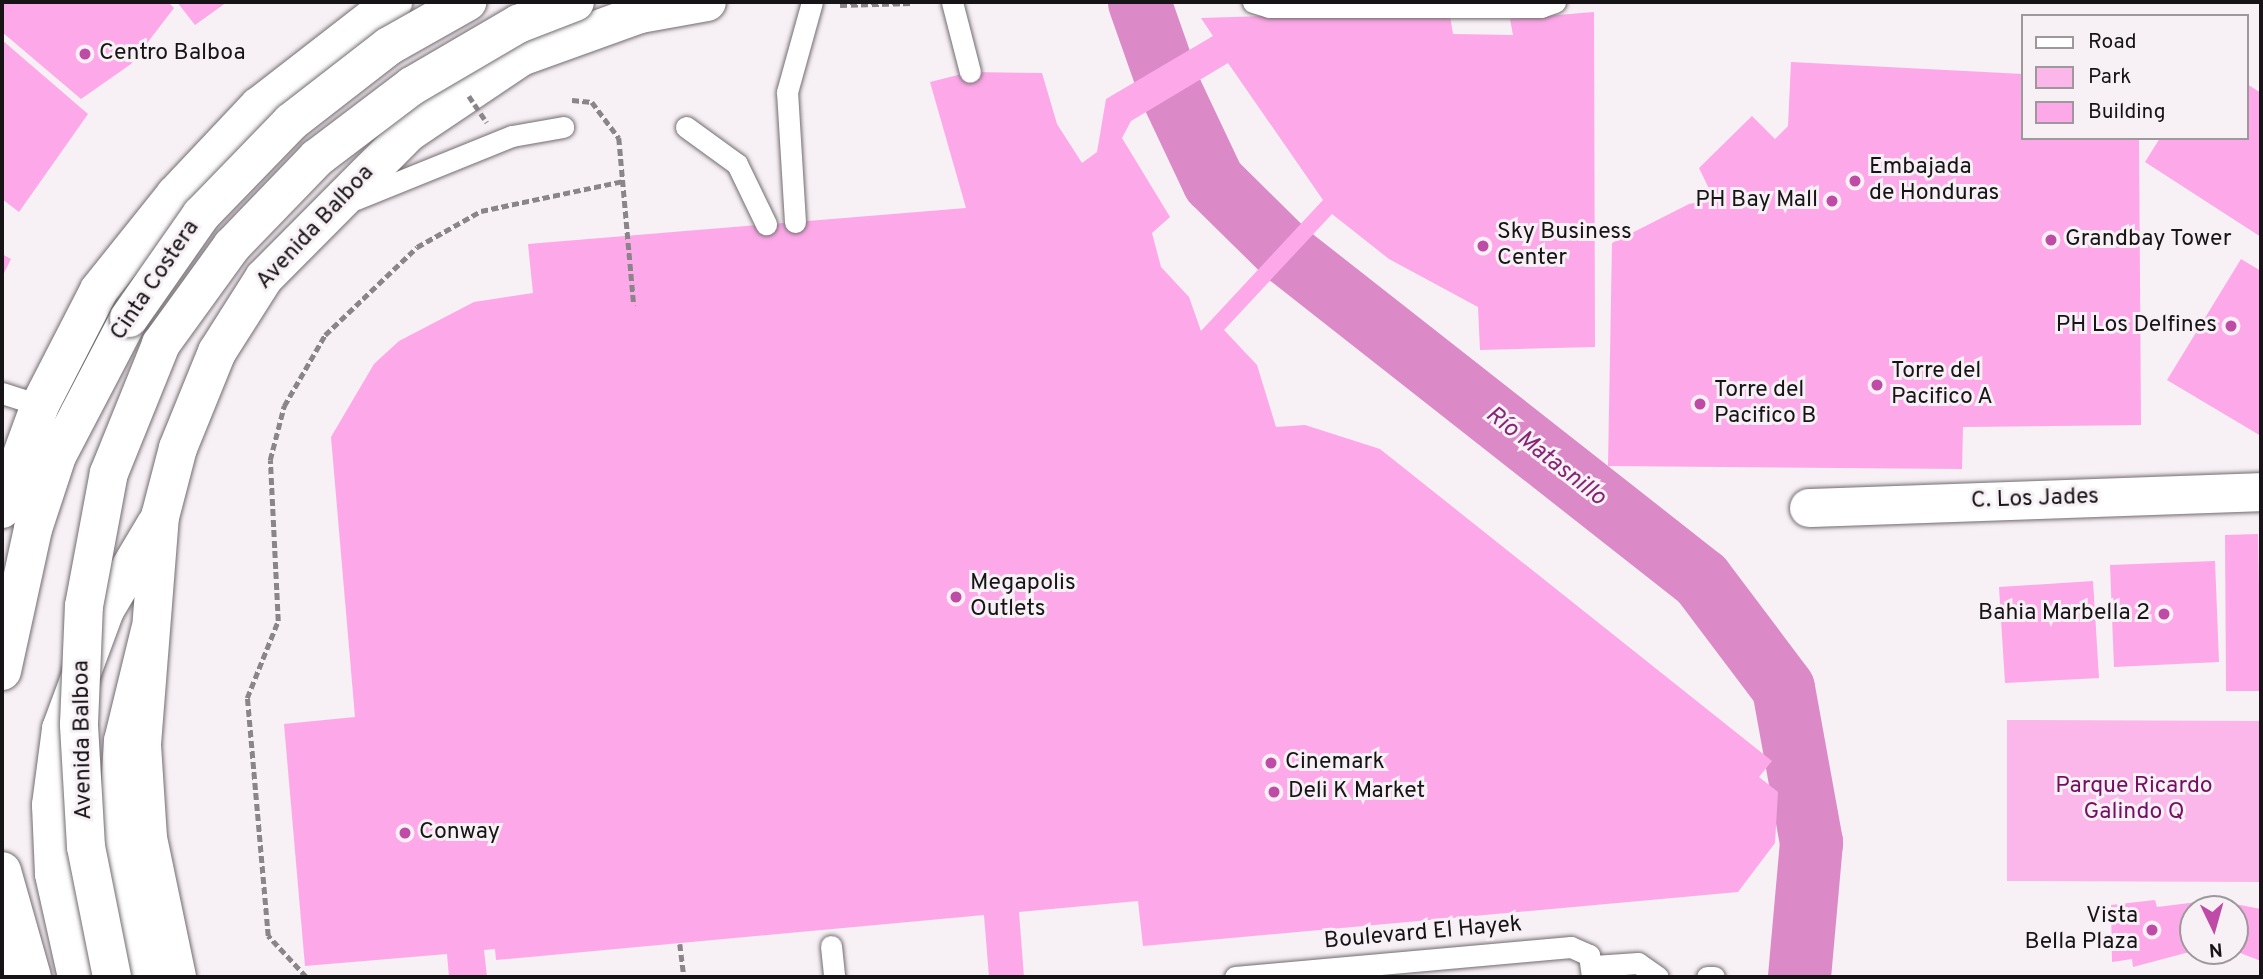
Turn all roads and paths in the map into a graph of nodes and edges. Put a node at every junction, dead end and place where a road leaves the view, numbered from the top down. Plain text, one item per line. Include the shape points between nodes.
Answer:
1 (393, 2) edge
2 (467, 2) edge
3 (568, 2) edge
4 (575, 2) edge
5 (707, 2) edge
6 (952, 2) edge
7 (992, 2) edge
8 (1003, 2) edge
9 (1253, 2) edge
10 (1555, 2) edge
11 (812, 4) edge
12 (913, 4) edge
13 (521, 57) junction
14 (971, 72) dead end
15 (572, 100) dead end
16 (563, 127) dead end
17 (686, 127) dead end
18 (623, 181) junction
19 (323, 215) junction
20 (795, 222) dead end
21 (765, 224) dead end
22 (634, 305) dead end
23 (2, 393) edge
24 (40, 405) junction
25 (2261, 492) edge
26 (1809, 508) dead end
27 (2, 509) edge
28 (160, 517) junction
29 (150, 630) junction
30 (2, 671) edge
31 (2, 871) edge
32 (2, 936) edge
33 (680, 944) dead end
34 (831, 946) dead end
35 (1593, 972) edge
36 (11, 977) edge
37 (32, 977) edge
38 (77, 977) edge
39 (112, 977) edge
40 (139, 977) edge
41 (177, 977) edge
42 (306, 977) edge
43 (684, 977) edge
44 (834, 977) edge
45 (1236, 977) edge
46 (1658, 977) edge
47 (1707, 977) edge
48 (1714, 977) edge

1 - 24 main road via 259,106 175,195 99,290
2 - 30 main road, Cinta Costera, bridge via 389,46 291,122 201,215 129,318 57,456 33,529
3 - 13 main road
4 - 39 main road, Avenida Balboa, bridge via 518,24 412,86 317,159 232,246 161,344 109,472 84,606 79,724 86,847
5 - 13 main road, Avenida Balboa via 640,13
6 - 14 lane
7 - 8 path
9 - 10 lane via 1269,7 1541,7
11 - 12 path
11 - 20 lane via 787,92
13 - 19 main road, Avenida Balboa via 408,133
15 - 18 path via 592,102 619,138
16 - 19 lane via 512,136
17 - 21 lane via 737,164
18 - 22 path
18 - 42 path via 481,211 416,247 325,335 284,406 270,460 278,621 247,698 268,936
19 - 28 main road, Avenida Balboa via 264,278 217,352 178,448
23 - 24 lane
24 - 27 main road
25 - 26 main road, C. Los Jades
28 - 29 main road, Avenida Balboa
28 - 38 main road via 105,610 61,729 51,805 54,874
29 - 40 main road via 122,741 118,824
29 - 41 main road, Avenida Balboa via 142,744 148,838
31 - 37 main road
32 - 36 main road
33 - 43 path
34 - 44 lane
35 - 45 lane, Boulevard El Hayek via 1584,951 1571,947
35 - 46 lane via 1638,963
47 - 48 lane

